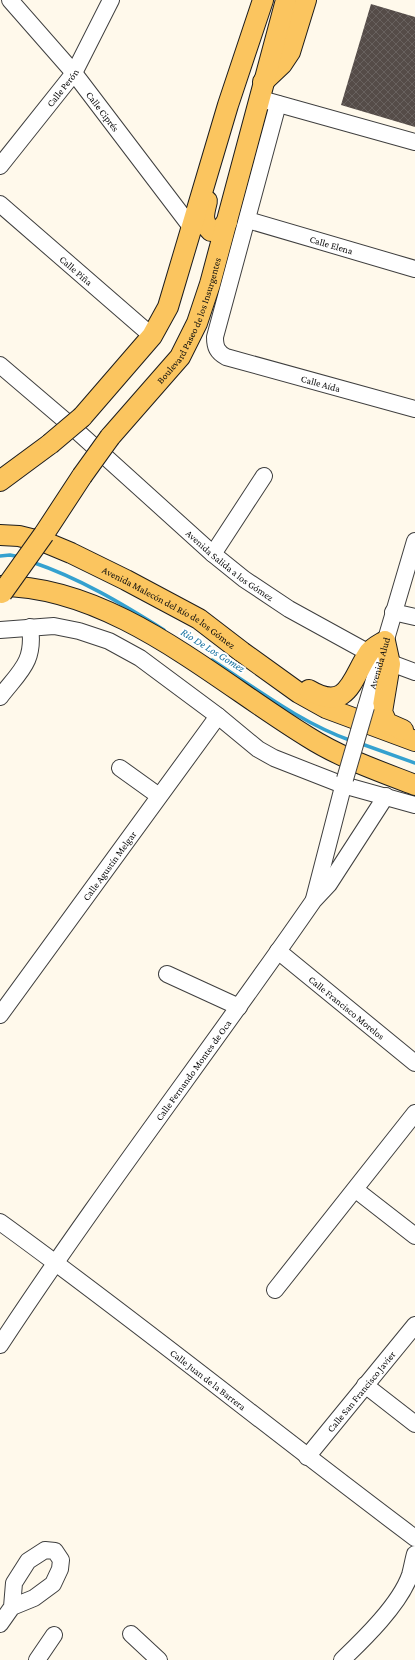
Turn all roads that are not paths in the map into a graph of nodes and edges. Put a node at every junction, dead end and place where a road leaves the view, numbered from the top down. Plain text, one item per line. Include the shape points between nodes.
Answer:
1 (10, 0) edge
2 (111, 0) edge
3 (263, 0) edge
4 (286, 0) edge
5 (306, 0) edge
6 (74, 73) junction
7 (261, 90) junction
8 (278, 104) junction
9 (228, 105) junction
10 (415, 142) edge
11 (0, 166) edge
12 (0, 204) edge
13 (248, 220) junction
14 (227, 222) junction
15 (191, 227) junction
16 (415, 269) edge
17 (152, 336) junction
18 (0, 365) edge
19 (415, 409) edge
20 (75, 420) junction
21 (264, 476) dead end
22 (0, 481) edge
23 (0, 535) edge
24 (415, 541) edge
25 (213, 554) junction
26 (0, 594) edge
27 (393, 612) junction
28 (415, 617) edge
29 (199, 619) junction
30 (30, 627) junction
31 (0, 630) edge
32 (381, 654) junction
33 (415, 672) edge
34 (0, 697) edge
35 (218, 716) junction
36 (415, 732) edge
37 (415, 741) edge
38 (120, 768) dead end
39 (344, 782) junction
40 (415, 785) edge
41 (159, 796) junction
42 (386, 796) junction
43 (415, 805) edge
44 (314, 900) junction
45 (278, 951) junction
46 (168, 974) dead end
47 (238, 1007) junction
48 (0, 1015) edge
49 (415, 1063) edge
50 (415, 1113) edge
51 (356, 1190) junction
52 (0, 1222) edge
53 (412, 1227) edge
54 (55, 1262) junction
55 (275, 1290) dead end
56 (414, 1327) edge
57 (0, 1345) edge
58 (365, 1385) junction
59 (415, 1424) edge
60 (307, 1457) junction
61 (415, 1538) edge
62 (415, 1554) edge
63 (12, 1607) dead end
64 (0, 1624) edge
65 (131, 1634) dead end
66 (54, 1635) dead end
67 (37, 1660) edge
68 (159, 1660) edge
69 (342, 1660) edge

1 - 6 street, Calle Ciprés
2 - 6 street, Calle Perón
3 - 9 main road
4 - 7 main road, Boulevard Paseo de los Insurgentes
5 - 7 main road via 290,52
6 - 11 street, Calle Perón
6 - 15 street, Calle Ciprés
7 - 8 street
7 - 14 main road, Boulevard Paseo de los Insurgentes
8 - 10 street
8 - 13 street
9 - 14 main road via 225,132 204,215 205,226 211,231 219,231
9 - 15 main road
12 - 17 street, Calle Piña
13 - 16 street, Calle Elena
13 - 19 street, Calle Aída via 216,337 215,346 219,353
14 - 26 main road, Boulevard Paseo de los Insurgentes, bridge via 210,284 189,342 180,357 110,437
15 - 17 main road via 168,307
17 - 20 main road
18 - 20 street, Avenida Salida a los Gómez
20 - 22 main road, bridge via 50,444
20 - 25 street, Avenida Salida a los Gómez
21 - 25 street
23 - 29 main road, Avenida Malecón del Río de los Gómez via 19,536 47,543 71,553
24 - 27 street, Avenida Alud
25 - 32 street, Avenida Salida a los Gómez via 276,601
26 - 40 main road via 24,588 61,595 113,614 174,648 307,737 330,750
27 - 28 street
27 - 32 street, Avenida Alud
29 - 32 main road via 240,641 310,691 323,696 335,696 351,687
29 - 37 main road, Avenida Malecón del Río de los Gómez via 299,692 326,708
30 - 31 street
30 - 34 street via 31,646 28,659
30 - 35 street via 54,626 79,630 126,649
32 - 33 street, Avenida Salida a los Gómez
32 - 36 main road via 384,717 390,725
32 - 39 street, Avenida Alud, bridge
35 - 39 street via 258,749 274,758
35 - 41 street, Calle Agustín Melgar
38 - 41 street
39 - 42 street
39 - 44 street, Avenida Alud
41 - 48 street, Calle Agustín Melgar
42 - 43 street
42 - 44 street, Calle Fernando Montes de Oca via 329,884
44 - 45 street, Calle Fernando Montes de Oca
45 - 47 street, Calle Fernando Montes de Oca
45 - 49 street, Calle Francisco Morelos
46 - 47 street
47 - 54 street, Calle Fernando Montes de Oca
50 - 51 street
51 - 53 street
51 - 55 street
52 - 54 street, Calle Juan de la Barrera
54 - 57 street, Calle Fernando Montes de Oca
54 - 60 street, Calle Juan de la Barrera
56 - 58 street, Calle San Francisco Javier
58 - 59 street
58 - 60 street, Calle San Francisco Javier
60 - 61 street, Calle Juan de la Barrera
62 - 69 street via 409,1576 397,1598 370,1632
63 - 64 street
65 - 68 street
66 - 67 street

